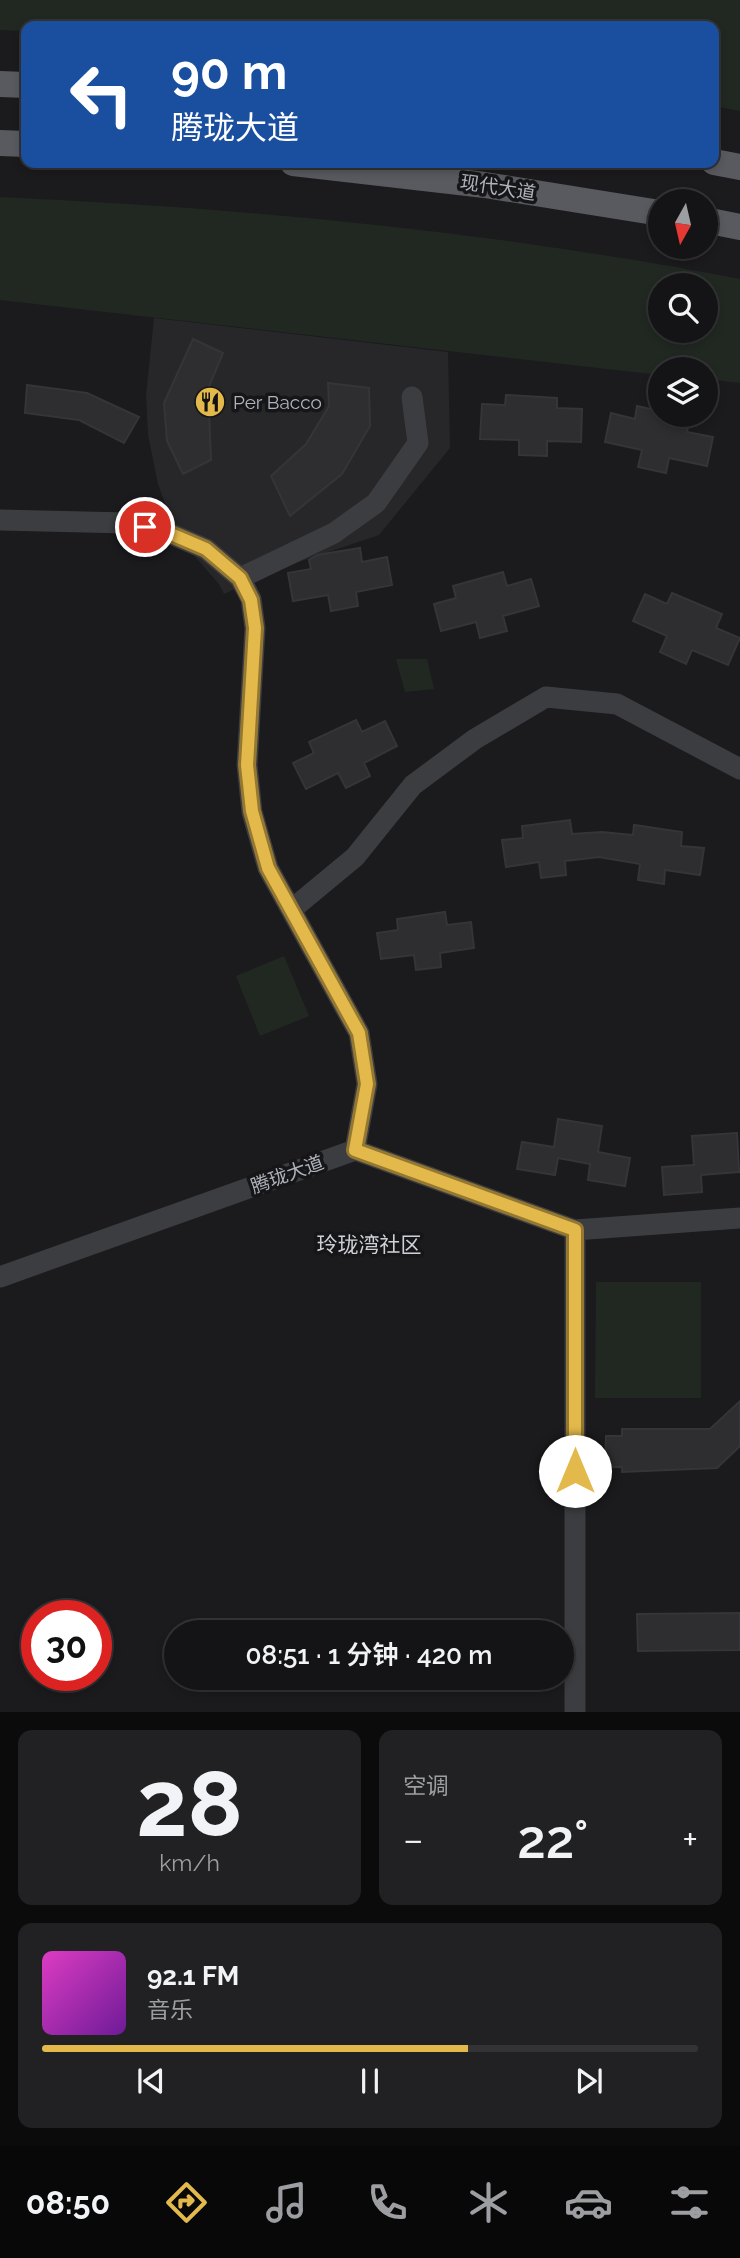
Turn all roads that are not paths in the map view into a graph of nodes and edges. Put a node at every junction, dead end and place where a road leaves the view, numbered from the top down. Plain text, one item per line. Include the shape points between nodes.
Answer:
1 (0, 84) edge
2 (21, 85) edge
3 (0, 143) edge
4 (21, 144) edge
5 (719, 163) edge
6 (740, 167) edge
7 (337, 168) edge
8 (648, 211) edge
9 (718, 223) edge
10 (740, 227) edge
11 (412, 397) dead end
12 (0, 520) edge
13 (240, 578) junction
14 (740, 769) edge
15 (291, 910) junction
16 (355, 1150) junction
17 (740, 1218) edge
18 (575, 1230) junction
19 (0, 1277) edge
20 (575, 1712) edge

1 - 2 main road
3 - 4 main road
5 - 6 main road
7 - 8 main road, 现代大道
9 - 10 main road
11 - 13 street via 418,443 376,503 334,533
12 - 13 street via 127,523 164,531 206,549
13 - 15 street via 251,600 255,628 247,765 252,811 268,868
14 - 15 street via 617,704 546,697 475,739 413,785 355,857
15 - 16 street via 359,1033 367,1084
16 - 18 street
16 - 19 street, 腾珑大道
17 - 18 street
18 - 20 street

